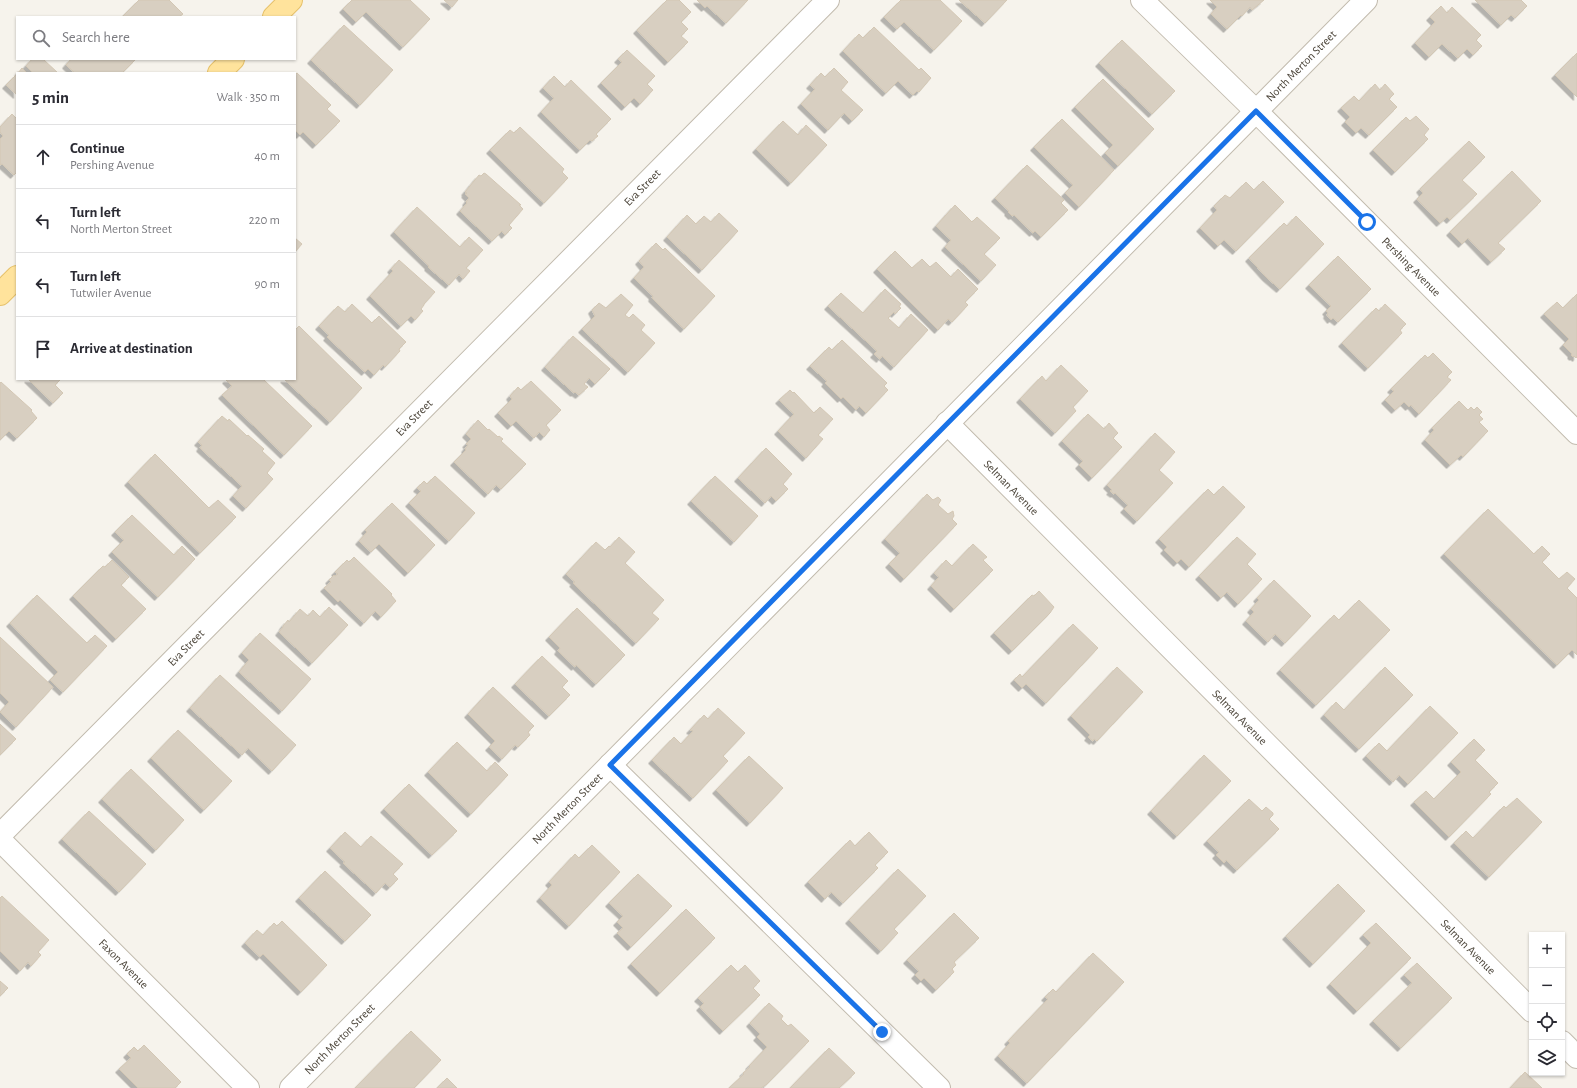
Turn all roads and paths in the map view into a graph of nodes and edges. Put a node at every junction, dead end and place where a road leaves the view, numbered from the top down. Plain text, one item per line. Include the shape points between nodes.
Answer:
1 (291, 0) edge
2 (828, 0) edge
3 (1142, 0) edge
4 (1366, 0) edge
5 (275, 16) edge
6 (232, 60) edge
7 (220, 72) edge
8 (1256, 111) junction
9 (16, 278) edge
10 (0, 294) edge
11 (947, 423) junction
12 (1577, 433) edge
13 (610, 765) junction
14 (0, 835) edge
15 (0, 840) edge
16 (1529, 1008) edge
17 (1565, 1045) edge
18 (1577, 1057) edge
19 (248, 1088) edge
20 (290, 1088) edge
21 (939, 1088) edge

1 - 5 main road
2 - 14 street, Eva Street
3 - 8 street, Pershing Avenue
4 - 8 street, North Merton Street
6 - 7 main road
8 - 11 street, North Merton Street
8 - 12 street, Pershing Avenue
9 - 10 main road
11 - 13 street, North Merton Street
11 - 16 street, Selman Avenue
13 - 20 street, North Merton Street
13 - 21 street
15 - 19 street, Faxon Avenue
17 - 18 street

